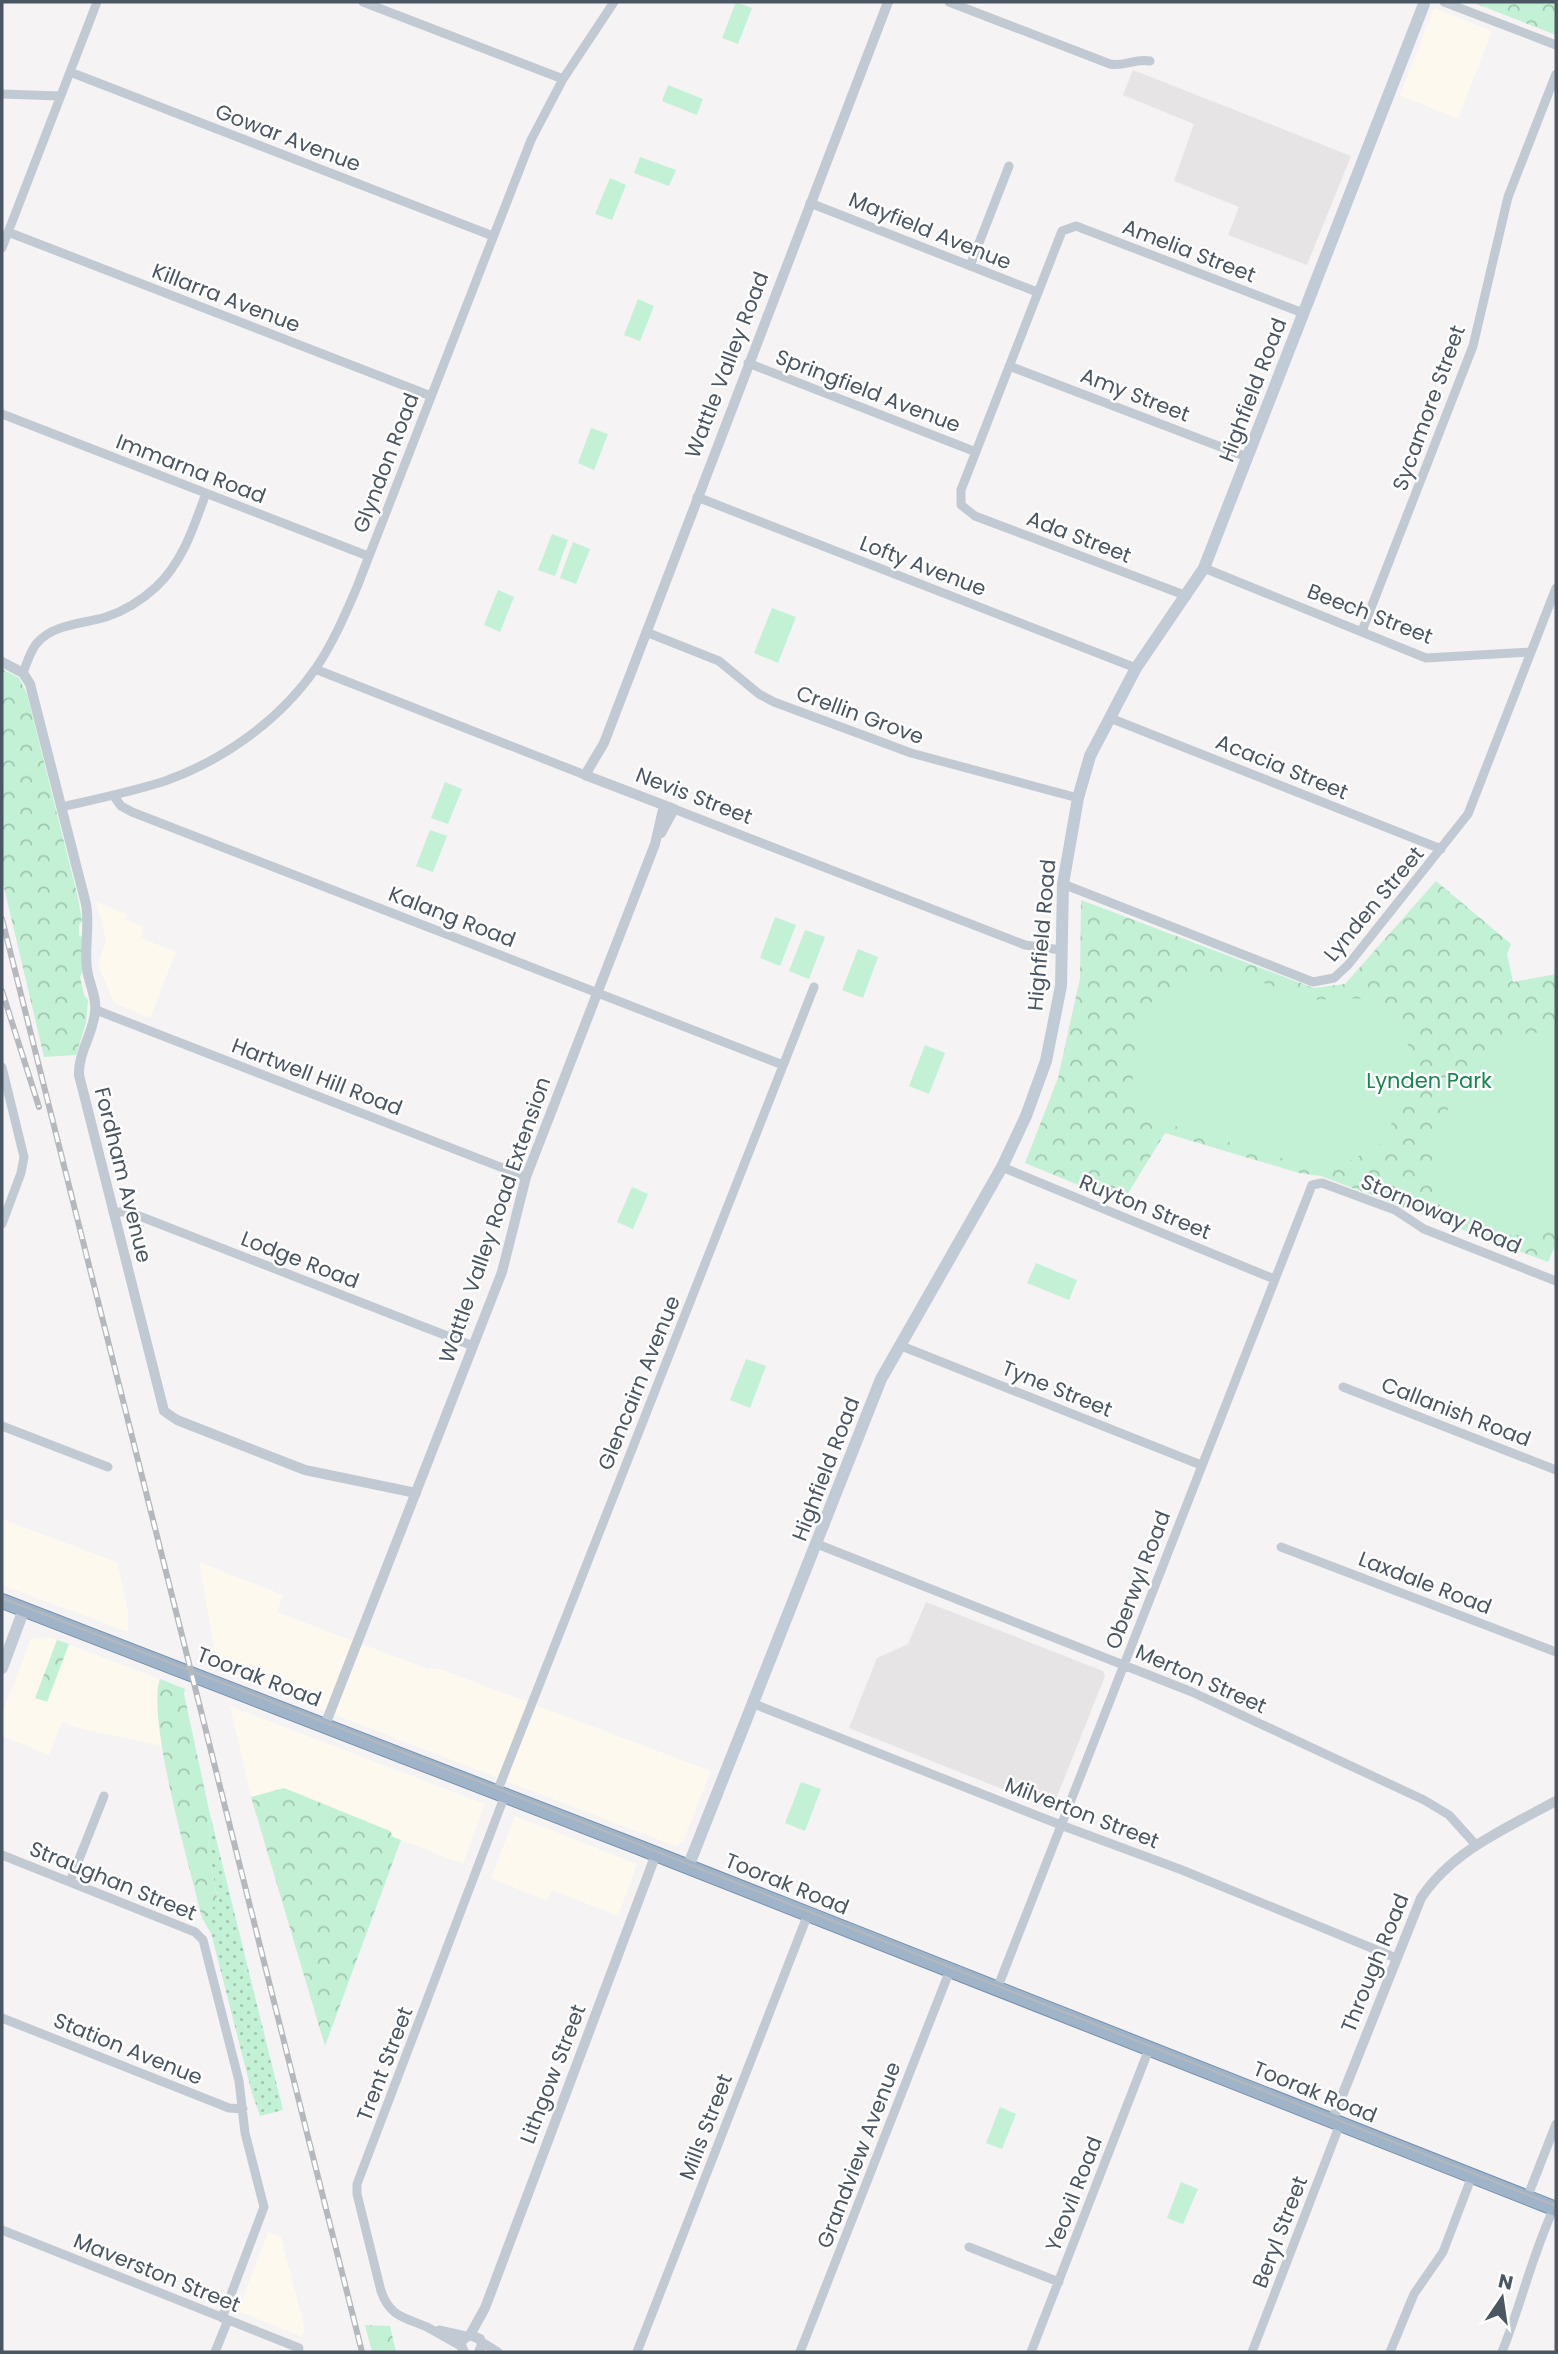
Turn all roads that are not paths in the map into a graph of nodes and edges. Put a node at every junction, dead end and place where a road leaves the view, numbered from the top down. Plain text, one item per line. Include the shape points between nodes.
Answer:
1 (97, 2) edge
2 (363, 2) edge
3 (614, 2) edge
4 (888, 2) edge
5 (949, 2) edge
6 (1444, 2) edge
7 (1427, 3) edge
8 (1556, 46) edge
9 (1150, 61) dead end
10 (70, 72) junction
11 (1556, 74) edge
12 (563, 79) junction
13 (2, 94) edge
14 (60, 96) junction
15 (1009, 166) dead end
16 (810, 203) junction
17 (1062, 231) joint
18 (8, 232) junction
19 (493, 236) junction
20 (2, 248) edge
21 (970, 266) junction
22 (1037, 292) junction
23 (1303, 313) junction
24 (748, 363) junction
25 (1009, 366) junction
26 (431, 396) junction
27 (2, 414) edge
28 (976, 452) junction
29 (1247, 457) junction
30 (206, 493) junction
31 (697, 496) junction
32 (961, 505) joint
33 (368, 556) junction
34 (1204, 568) junction
35 (1556, 588) edge
36 (1187, 596) junction
37 (1362, 631) junction
38 (646, 632) junction
39 (1531, 652) junction
40 (2, 663) edge
41 (1136, 668) junction
42 (315, 669) junction
43 (23, 673) junction
44 (1110, 718) junction
45 (591, 777) junction
46 (113, 795) junction
47 (1078, 798) junction
48 (62, 807) junction
49 (669, 807) junction
50 (1441, 849) junction
51 (1063, 884) junction
52 (1061, 950) junction
53 (814, 987) dead end
54 (598, 992) junction
55 (96, 1010) junction
56 (783, 1065) junction
57 (2, 1067) edge
58 (1002, 1167) junction
59 (526, 1177) junction
60 (1312, 1185) joint
61 (113, 1212) junction
62 (2, 1224) edge
63 (1275, 1279) junction
64 (1556, 1281) edge
65 (899, 1345) junction
66 (473, 1346) junction
67 (1343, 1387) dead end
68 (2, 1426) edge
69 (1201, 1465) junction
70 (108, 1467) dead end
71 (1556, 1470) edge
72 (416, 1493) junction
73 (817, 1544) junction
74 (1281, 1547) dead end
75 (2, 1601) edge
76 (24, 1609) junction
77 (1556, 1652) edge
78 (1124, 1664) junction
79 (2, 1668) edge
80 (754, 1704) junction
81 (325, 1726) junction
82 (501, 1794) junction
83 (104, 1796) dead end
84 (1556, 1801) edge
85 (1061, 1825) junction
86 (1476, 1845) junction
87 (656, 1854) junction
88 (2, 1855) edge
89 (688, 1867) junction
90 (70, 1882) junction
91 (808, 1914) junction
92 (1396, 1958) junction
93 (950, 1970) junction
94 (997, 1989) junction
95 (2, 2018) edge
96 (1149, 2049) junction
97 (243, 2109) junction
98 (1336, 2123) junction
99 (1556, 2124) edge
100 (1472, 2176) junction
101 (1527, 2198) junction
102 (1555, 2209) edge
103 (2, 2230) edge
104 (969, 2247) dead end
105 (1059, 2282) junction
106 (225, 2319) junction
107 (470, 2345) edge
108 (299, 2348) dead end
109 (215, 2352) edge
110 (498, 2352) edge
111 (637, 2352) edge
112 (800, 2352) edge
113 (1031, 2352) edge
114 (1252, 2352) edge
115 (1390, 2352) edge
116 (1502, 2352) edge

1 - 10 street
2 - 12 street
3 - 12 street, Glyndon Road
4 - 16 street, Wattle Valley Road
5 - 9 street via 1110,64
6 - 8 street
7 - 23 main road, Highfield Road
10 - 14 street
10 - 19 street, Gowar Avenue
11 - 37 street, Sycamore Street via 1508,197 1473,346
12 - 19 street, Glyndon Road via 531,140
13 - 14 street
14 - 18 street
15 - 21 street
16 - 21 street, Mayfield Avenue
16 - 24 street, Wattle Valley Road
17 - 22 street, Springfield Avenue
17 - 23 street, Amelia Street via 1076,226
18 - 20 street
18 - 26 street, Killarra Avenue
19 - 26 street, Glyndon Road
21 - 22 street, Mayfield Avenue
22 - 25 street, Springfield Avenue
23 - 29 main road, Highfield Road
24 - 28 street, Springfield Avenue
24 - 31 street, Wattle Valley Road
25 - 28 street, Springfield Avenue
25 - 29 street, Amy Street
26 - 33 street, Glyndon Road
27 - 30 street, Immarna Road
28 - 32 street, Springfield Avenue via 961,490
29 - 34 main road, Highfield Road
30 - 33 street, Immarna Road
30 - 43 street via 184,547 157,586 114,614 47,634 34,647
31 - 38 street, Wattle Valley Road
31 - 41 street, Lofty Avenue
32 - 36 street, Ada Street via 975,516
33 - 42 street, Glyndon Road via 339,627
34 - 36 main road, Highfield Road
34 - 37 street, Beech Street
35 - 39 street, Lynden Street
36 - 41 main road, Highfield Road
37 - 39 street, Beech Street via 1426,658
38 - 45 street, Wattle Valley Road
38 - 47 street, Crellin Grove via 719,661 774,702 902,750
39 - 50 street, Lynden Street via 1468,814
40 - 43 street
41 - 44 main road, Highfield Road
42 - 45 street, Nevis Street
42 - 46 street, Glyndon Road via 265,723 228,751 164,781
43 - 48 street, Fordham Avenue via 30,684
44 - 47 main road, Highfield Road via 1090,756
44 - 50 street, Acacia Street
45 - 49 street, Nevis Street
46 - 48 street, Glyndon Road
46 - 54 street, Kalang Road via 132,811
47 - 51 main road, Highfield Road
48 - 55 street, Fordham Avenue via 88,913 87,968
49 - 52 street, Nevis Street via 1026,945
49 - 54 street, Wattle Valley Road Extension
50 - 51 street, Lynden Street via 1348,965 1334,978 1313,982
51 - 52 main road, Highfield Road
52 - 58 main road, Highfield Road via 1061,986 1046,1061
53 - 56 street, Glencairn Avenue
54 - 56 street, Kalang Road
54 - 59 street, Wattle Valley Road Extension
55 - 59 street, Hartwell Hill Road
55 - 61 street, Fordham Avenue via 79,1075
56 - 82 street, Glencairn Avenue
57 - 62 street via 24,1157
58 - 63 street, Ruyton Street
58 - 65 main road, Highfield Road
59 - 66 street, Wattle Valley Road Extension via 505,1264
60 - 63 street, Oberwyl Road
60 - 64 street, Stornoway Road via 1322,1183 1395,1210 1424,1229
61 - 66 street, Lodge Road via 129,1212
61 - 72 street, Fordham Avenue via 167,1415 305,1470
63 - 69 street, Oberwyl Road
65 - 69 street, Tyne Street
65 - 73 main road, Highfield Road via 881,1379
66 - 72 street, Wattle Valley Road Extension
67 - 71 street, Callanish Road
68 - 70 street
69 - 78 street, Oberwyl Road
72 - 81 street, Wattle Valley Road Extension
73 - 78 street, Merton Street
73 - 80 main road, Highfield Road
74 - 77 street, Laxdale Road
75 - 76 highway, Toorak Road
76 - 79 main road
76 - 81 highway, Toorak Road
78 - 85 street, Oberwyl Road
78 - 86 street, Merton Street via 1424,1800 1448,1815
80 - 85 street, Milverton Street
80 - 89 main road, Highfield Road
81 - 82 highway, Toorak Road
82 - 87 highway, Toorak Road
82 - 107 street, Trent Street via 356,2189 384,2300 398,2315
83 - 90 street
84 - 86 street, Through Road
85 - 92 street, Milverton Street
85 - 94 street, Oberwyl Road
86 - 92 street, Through Road via 1434,1878 1420,1898
87 - 89 highway, Toorak Road
87 - 107 street, Lithgow Street
88 - 90 street, Straughan Street
89 - 91 highway, Toorak Road
90 - 97 street, Straughan Street via 201,1936
91 - 93 highway, Toorak Road
91 - 111 street, Mills Street
92 - 98 street, Through Road
93 - 94 highway, Toorak Road
93 - 112 street, Grandview Avenue
94 - 96 highway, Toorak Road
95 - 97 street, Station Avenue via 229,2108
96 - 98 highway, Toorak Road
96 - 105 street, Yeovil Road
97 - 106 street via 264,2210
98 - 100 highway, Toorak Road
98 - 114 street, Beryl Street
99 - 101 street
100 - 101 highway, Toorak Road
100 - 115 street via 1443,2252 1414,2294
101 - 102 highway, Toorak Road
102 - 116 street
103 - 106 street, Maverston Street
104 - 105 street
105 - 113 street, Yeovil Road
106 - 108 street, Maverston Street
106 - 109 street
107 - 110 street, Trent Street

